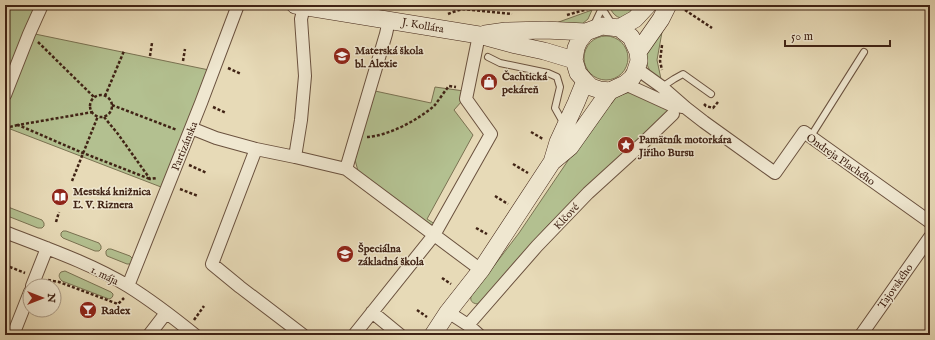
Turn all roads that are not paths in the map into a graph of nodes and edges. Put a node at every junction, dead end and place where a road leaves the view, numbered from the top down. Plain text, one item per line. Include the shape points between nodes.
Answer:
1 (42, 5) edge
2 (238, 5) edge
3 (648, 5) edge
4 (668, 5) edge
5 (300, 6) edge
6 (601, 7) edge
7 (390, 20) junction
8 (616, 28) junction
9 (589, 31) junction
10 (479, 35) junction
11 (638, 52) junction
12 (864, 52) dead end
13 (488, 57) dead end
14 (574, 60) junction
15 (637, 69) junction
16 (585, 81) junction
17 (625, 84) junction
18 (665, 85) junction
19 (610, 91) junction
20 (711, 94) dead end
21 (5, 95) edge
22 (686, 108) junction
23 (673, 114) dead end
24 (565, 126) junction
25 (190, 131) junction
26 (811, 136) junction
27 (256, 150) junction
28 (295, 157) junction
29 (552, 162) junction
30 (346, 168) junction
31 (930, 222) edge
32 (5, 232) edge
33 (434, 235) junction
34 (930, 237) edge
35 (47, 248) junction
36 (481, 270) junction
37 (38, 278) edge
38 (126, 292) junction
39 (22, 312) edge
40 (166, 312) junction
41 (372, 312) junction
42 (448, 312) junction
43 (468, 325) junction
44 (13, 335) edge
45 (149, 335) edge
46 (195, 335) edge
47 (303, 335) edge
48 (354, 335) edge
49 (400, 335) edge
50 (432, 335) edge
51 (479, 335) edge
52 (861, 335) edge

1 - 21 street
2 - 25 street, Partizánska
3 - 8 main road via 635,19
4 - 11 main road
5 - 7 main road, J. Kollára
5 - 28 street via 305,76
6 - 8 lane
6 - 9 lane
7 - 10 main road, J. Kollára
7 - 30 street
8 - 9 main road via 602,26
8 - 11 main road via 631,37
9 - 10 main road, J. Kollára via 506,31
9 - 14 main road via 579,41
10 - 14 main road, J. Kollára
10 - 33 street via 466,99 492,134
11 - 15 main road
12 - 26 lane
13 - 24 lane via 500,63 557,77 560,86 554,108
14 - 16 main road via 578,73
15 - 17 main road
15 - 18 street, Ondreja Plachého
16 - 19 main road via 591,87
16 - 24 main road
17 - 19 main road
17 - 22 street, Ondreja Plachého via 671,105
18 - 20 lane via 683,74
18 - 22 street, Ondreja Plachého
19 - 29 main road via 570,147
22 - 26 street, Ondreja Plachého via 775,173 804,132
23 - 43 street, Klčové via 588,193 537,246
24 - 29 main road
25 - 27 street
25 - 38 street, Partizánska
26 - 31 street, Ondreja Plachého
27 - 28 street
27 - 47 street via 212,264
28 - 30 street
29 - 36 main road
30 - 33 street
32 - 35 street, 1. mája
33 - 36 street
33 - 41 street
34 - 52 street, Tajovského
35 - 37 street
35 - 38 street, 1. mája via 96,270
36 - 42 main road
38 - 40 street, 1. mája
39 - 44 street
40 - 45 street
40 - 46 street, 1. mája
41 - 48 street
41 - 49 street
42 - 43 street
42 - 50 main road
43 - 51 street

